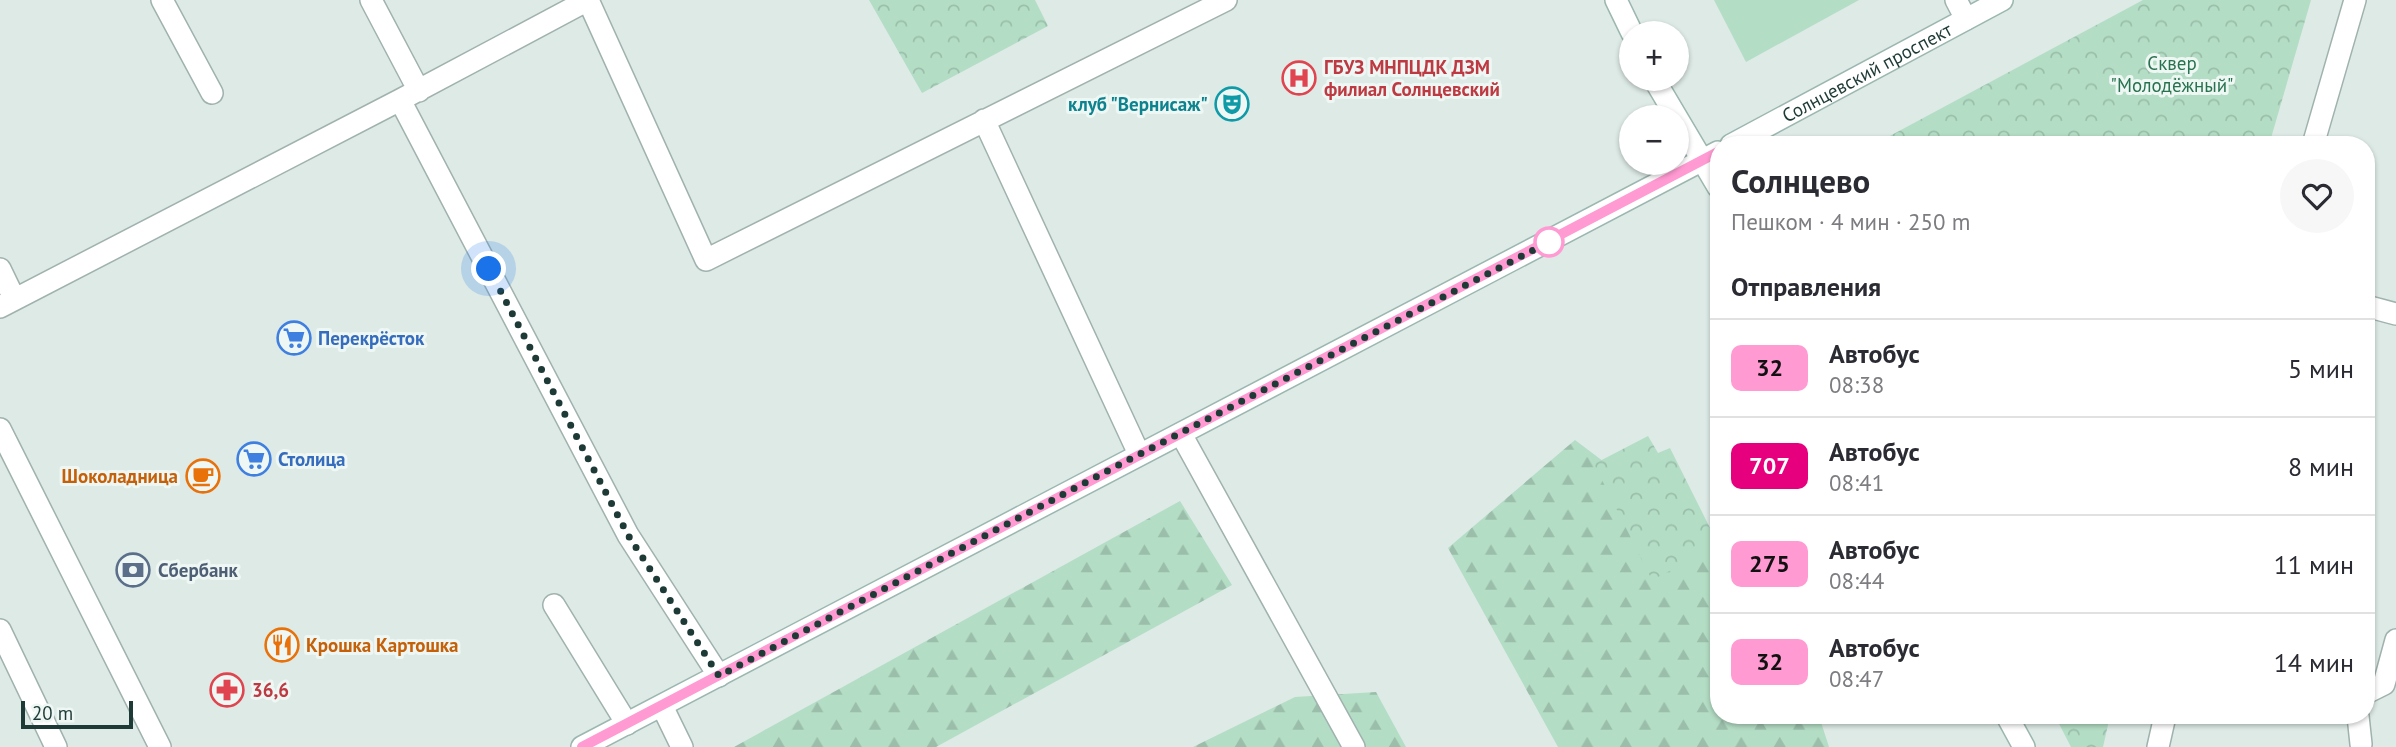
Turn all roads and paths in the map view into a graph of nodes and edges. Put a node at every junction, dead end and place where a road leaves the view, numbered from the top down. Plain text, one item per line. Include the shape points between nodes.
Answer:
1 (162, 0) edge
2 (371, 0) edge
3 (588, 0) edge
4 (1226, 0) edge
5 (1616, 0) edge
6 (1956, 0) edge
7 (2002, 0) edge
8 (2355, 0) edge
9 (1966, 19) junction
10 (1626, 21) edge
11 (1663, 91) edge
12 (212, 93) dead end
13 (409, 95) junction
14 (984, 120) junction
15 (1748, 136) edge
16 (2316, 136) edge
17 (1710, 156) edge
18 (1710, 158) edge
19 (0, 269) edge
20 (7, 302) edge
21 (2375, 308) edge
22 (2396, 314) edge
23 (0, 429) edge
24 (1181, 434) junction
25 (1139, 454) junction
26 (554, 605) dead end
27 (0, 630) edge
28 (2396, 640) edge
29 (719, 676) junction
30 (2375, 688) edge
31 (662, 706) junction
32 (626, 724) junction
33 (2011, 724) edge
34 (2163, 724) edge
35 (2359, 724) edge
36 (2361, 744) dead end
37 (56, 747) edge
38 (160, 747) edge
39 (582, 747) edge
40 (682, 747) edge
41 (1354, 747) edge
42 (2024, 747) edge
43 (2158, 747) edge

1 - 12 street
2 - 13 street
3 - 13 street
3 - 14 street via 706,260
4 - 14 street
5 - 10 street
6 - 9 street
7 - 9 street, Солнцевский проспект
8 - 16 street
9 - 15 street, Солнцевский проспект
11 - 17 street
13 - 20 street
13 - 29 street via 628,535
14 - 25 street
18 - 24 street
19 - 20 street
21 - 22 street
23 - 38 street
24 - 25 street
24 - 41 street
25 - 29 street
26 - 32 street
27 - 37 street
28 - 30 street via 2384,684
29 - 31 street
31 - 32 street
31 - 40 street
32 - 39 street
33 - 42 street
34 - 43 street
35 - 36 street

